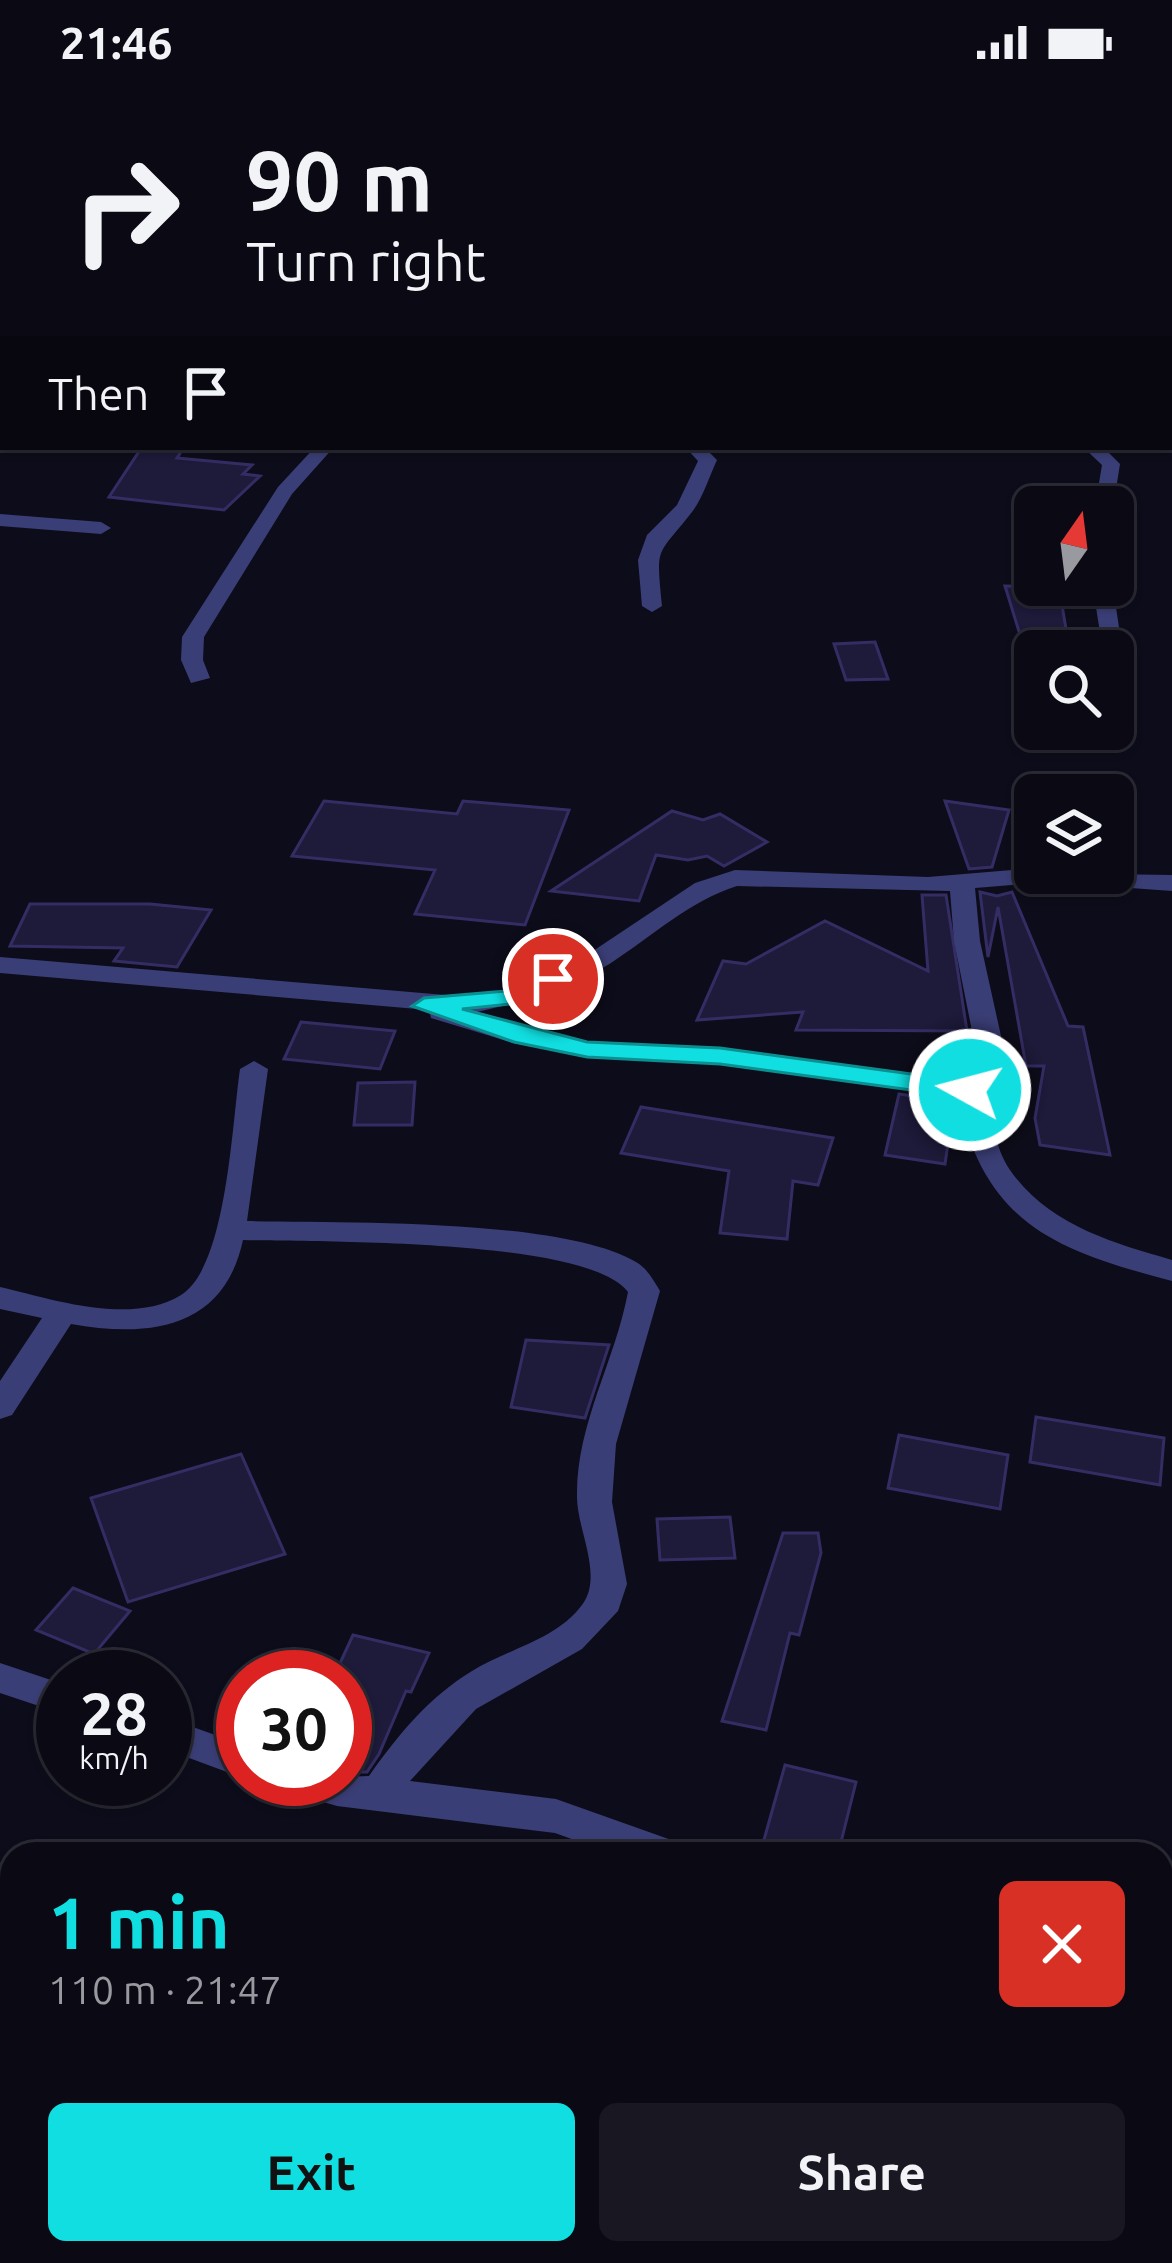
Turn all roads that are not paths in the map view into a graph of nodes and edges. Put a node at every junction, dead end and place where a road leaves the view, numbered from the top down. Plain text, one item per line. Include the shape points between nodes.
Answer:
1 (322, 450) edge
2 (697, 450) edge
3 (1095, 450) edge
4 (1107, 486) edge
5 (0, 520) edge
6 (101, 528) dead end
7 (652, 606) dead end
8 (199, 678) dead end
9 (962, 881) junction
10 (1172, 883) edge
11 (0, 964) edge
12 (424, 1006) junction
13 (254, 1070) dead end
14 (970, 1090) junction
15 (229, 1230) junction
16 (1172, 1271) edge
17 (0, 1298) edge
18 (62, 1312) junction
19 (0, 1407) edge
20 (0, 1678) edge
21 (36, 1690) edge
22 (372, 1794) edge
23 (377, 1795) junction
24 (629, 1842) edge

1 - 8 street via 285,491 193,637
2 - 7 street via 708,460 648,560
3 - 4 street via 1111,464
5 - 6 street
9 - 10 street via 1048,874
9 - 12 street via 863,886 735,878 704,888 596,961 511,998
9 - 14 street via 987,1036 987,1058
11 - 12 street
12 - 14 street via 587,1049 720,1056
13 - 15 street
14 - 16 street via 998,1176 1054,1228
15 - 18 street via 214,1284 192,1303 164,1314
15 - 23 street via 538,1249 628,1271 644,1291 596,1462 610,1590 588,1624 494,1676 423,1729
17 - 18 street
18 - 19 street
20 - 21 street
22 - 23 street
23 - 24 street via 556,1816

